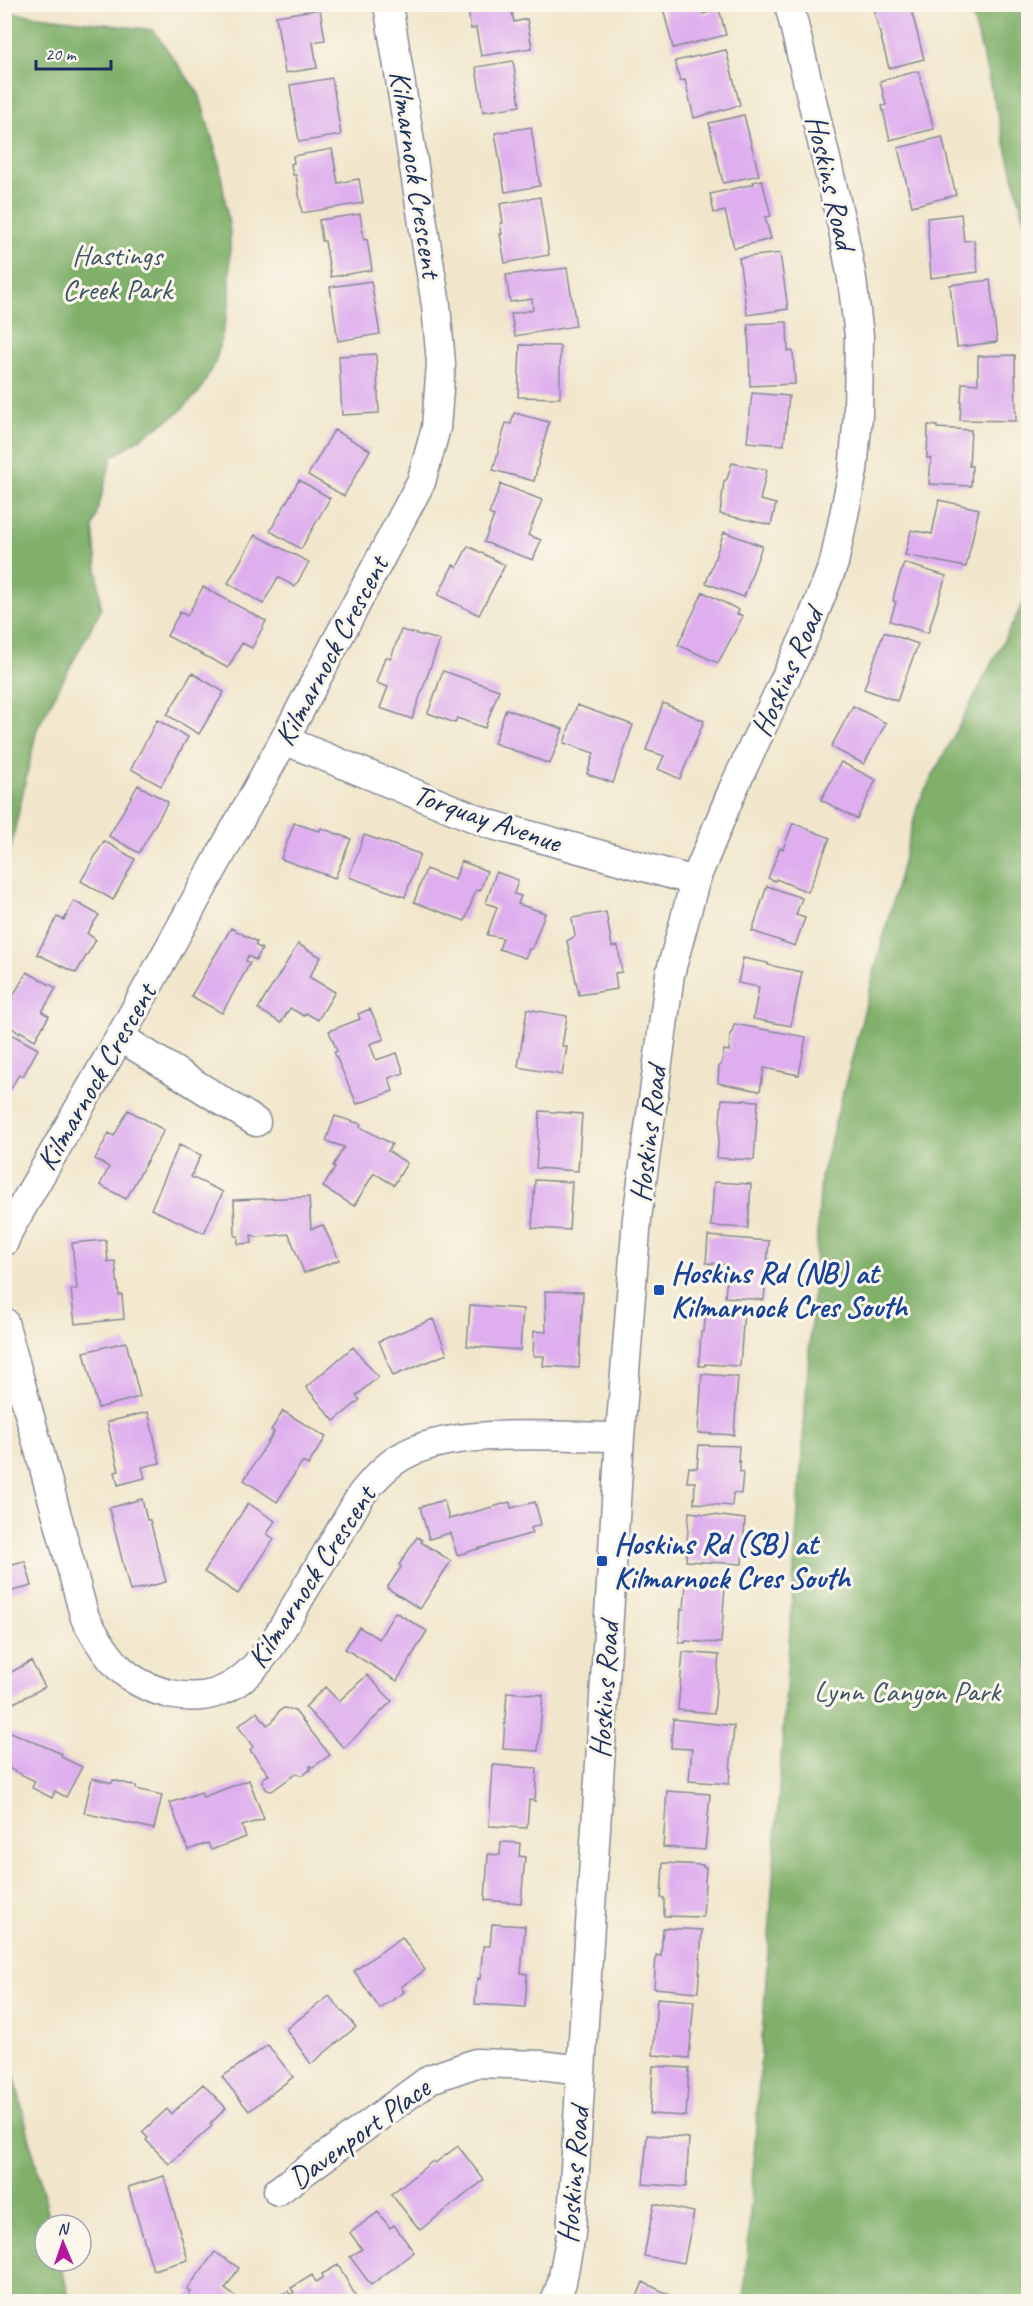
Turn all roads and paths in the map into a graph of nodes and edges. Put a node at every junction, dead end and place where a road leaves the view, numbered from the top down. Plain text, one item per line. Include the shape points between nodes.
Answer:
1 (388, 4) edge
2 (789, 4) edge
3 (284, 740) junction
4 (695, 881) junction
5 (120, 1037) junction
6 (256, 1122) dead end
7 (4, 1242) edge
8 (4, 1322) edge
9 (620, 1437) junction
10 (581, 2070) junction
11 (278, 2191) dead end
12 (555, 2301) edge

1 - 3 street, Kilmarnock Crescent via 436,305 441,364 436,428 421,482
2 - 4 street, Hoskins Road via 852,279 859,336 853,471 834,563
3 - 4 street, Torquay Avenue via 489,824
3 - 5 street, Kilmarnock Crescent
4 - 9 street, Hoskins Road via 670,974 656,1068 637,1218
5 - 6 street
5 - 7 street, Kilmarnock Crescent
8 - 9 street, Kilmarnock Crescent via 85,1618 106,1654 129,1676 155,1690 186,1698 224,1690 244,1678 266,1656 362,1495 401,1456 432,1443 495,1436
9 - 10 street, Hoskins Road
10 - 11 street, Davenport Place via 476,2063 430,2079
10 - 12 street, Hoskins Road via 571,2234

